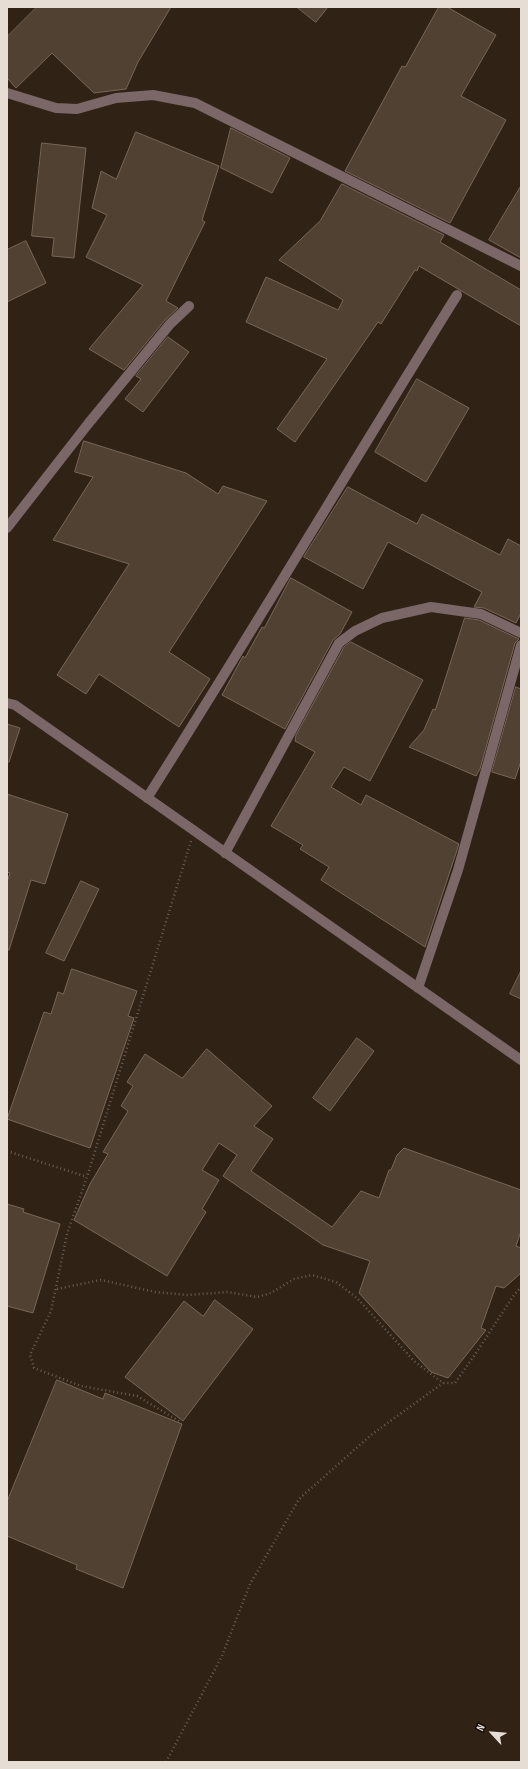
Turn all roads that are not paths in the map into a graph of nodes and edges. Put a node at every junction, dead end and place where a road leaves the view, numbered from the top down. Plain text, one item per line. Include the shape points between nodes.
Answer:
1 (7, 93) edge
2 (521, 266) edge
3 (457, 295) dead end
4 (190, 306) dead end
5 (7, 528) edge
6 (521, 633) edge
7 (521, 645) edge
8 (7, 695) edge
9 (11, 704) edge
10 (148, 798) junction
11 (226, 853) junction
12 (418, 988) junction
13 (521, 1060) edge

1 - 2 street via 56,108 77,110 116,98 153,95 195,103
3 - 10 street
4 - 5 street via 170,324
6 - 11 street via 481,614 431,607 382,618 355,631 339,643
7 - 12 street via 458,870
8 - 9 street
9 - 10 street
10 - 11 street
11 - 12 street
12 - 13 street

